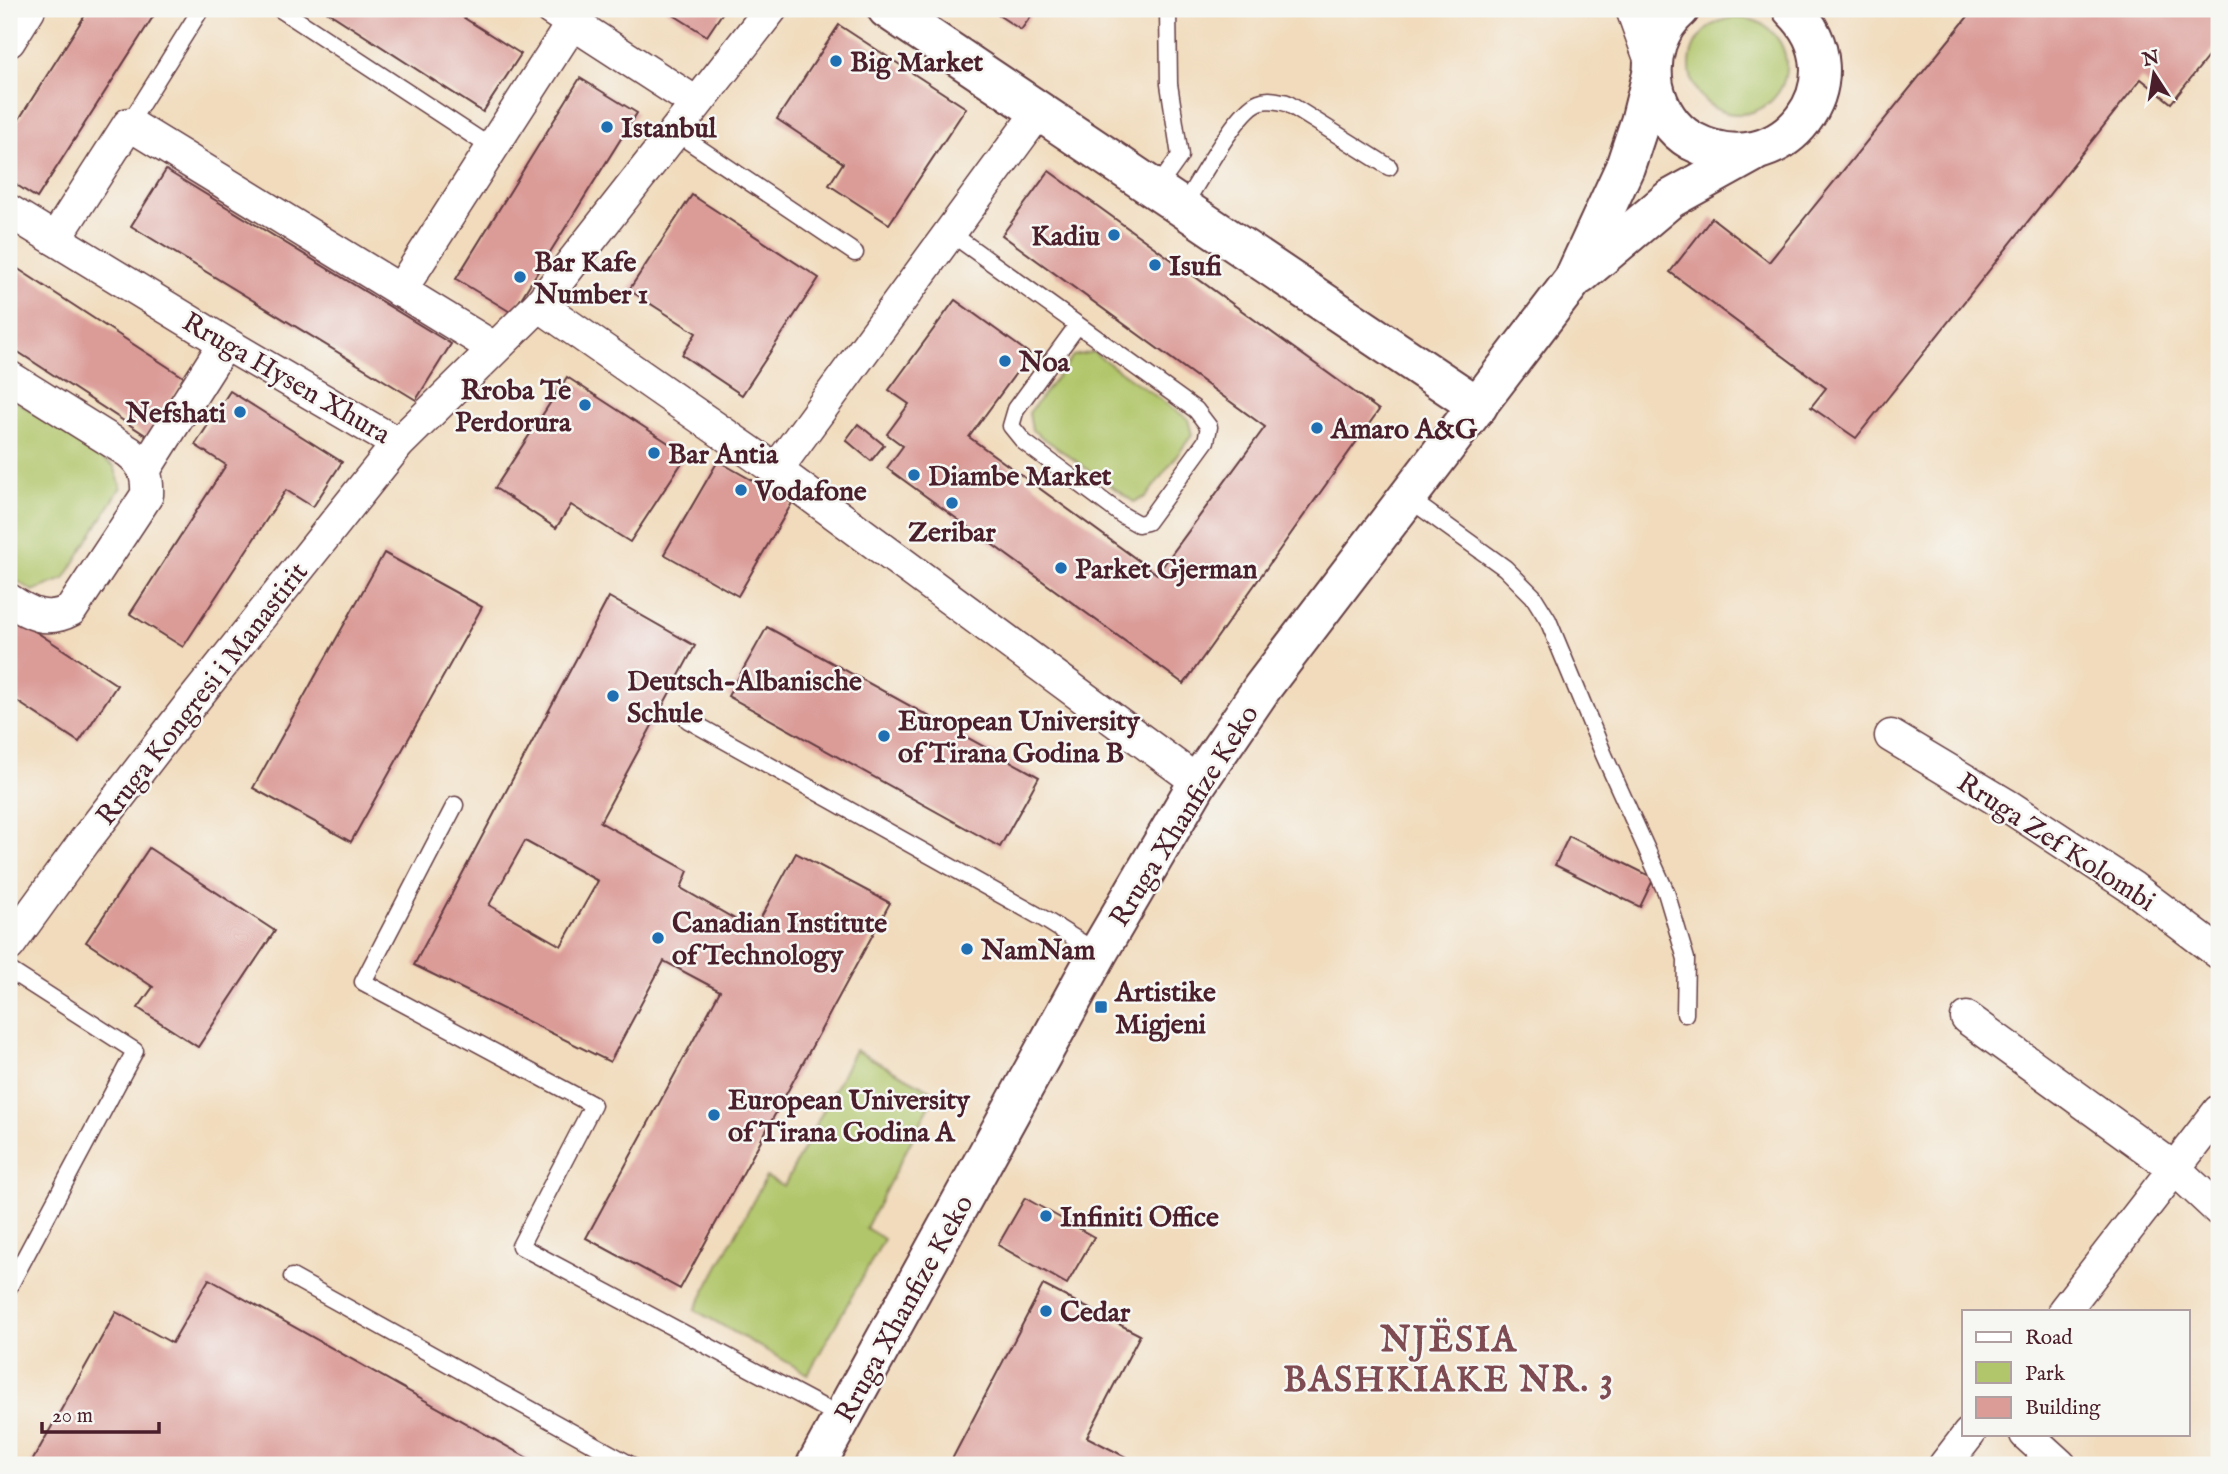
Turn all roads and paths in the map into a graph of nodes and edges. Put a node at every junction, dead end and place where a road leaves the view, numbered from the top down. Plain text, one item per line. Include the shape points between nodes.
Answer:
1 (29, 9) edge
2 (201, 9) edge
3 (280, 9) edge
4 (771, 9) edge
5 (887, 9) edge
6 (1168, 9) edge
7 (1632, 9) edge
8 (1680, 9) edge
9 (1792, 9) edge
10 (1832, 9) edge
11 (562, 15) edge
12 (9, 41) edge
13 (1820, 63) junction
14 (1652, 69) junction
15 (696, 103) junction
16 (1039, 111) junction
17 (129, 124) junction
18 (675, 132) junction
19 (492, 148) junction
20 (1755, 152) junction
21 (1389, 167) dead end
22 (1168, 199) junction
23 (9, 211) edge
24 (949, 232) junction
25 (55, 239) junction
26 (855, 253) dead end
27 (1573, 280) junction
28 (400, 291) junction
29 (539, 305) junction
30 (1077, 326) junction
31 (225, 343) junction
32 (494, 348) junction
33 (9, 377) edge
34 (1478, 406) junction
35 (398, 444) junction
36 (145, 469) junction
37 (776, 470) junction
38 (1408, 498) junction
39 (9, 600) edge
40 (688, 720) dead end
41 (1891, 736) dead end
42 (1198, 782) junction
43 (456, 805) dead end
44 (9, 946) edge
45 (1098, 953) junction
46 (2219, 953) edge
47 (9, 970) edge
48 (1685, 1014) dead end
49 (1968, 1018) dead end
50 (2219, 1111) edge
51 (2174, 1168) junction
52 (2219, 1210) edge
53 (292, 1277) dead end
54 (9, 1287) edge
55 (2065, 1310) edge
56 (842, 1418) junction
57 (1967, 1436) edge
58 (2028, 1436) edge
59 (631, 1465) edge
60 (816, 1465) edge
61 (1945, 1465) edge
62 (2060, 1465) edge

1 - 12 street
2 - 17 lane
3 - 19 lane
4 - 15 street, Rruga Hysen Xhura
5 - 16 main road
6 - 22 lane via 1169,84 1180,156
7 - 14 street
8 - 14 main road, Rruga Xhanfize Keko via 1658,40
9 - 13 main road via 1815,40
10 - 13 main road
11 - 15 street
11 - 19 street
13 - 20 main road, Rruga Xhanfize Keko via 1810,109 1796,129
14 - 20 main road via 1657,98 1668,120 1685,138 1731,155
14 - 27 main road, Rruga Xhanfize Keko via 1625,167
15 - 18 street, Rruga Hysen Xhura
16 - 22 main road
16 - 24 street
17 - 25 street
17 - 28 street
18 - 26 lane
18 - 29 street, Rruga Hysen Xhura
19 - 28 street
20 - 27 main road, Rruga Xhanfize Keko via 1670,199
21 - 22 lane via 1287,103 1260,102 1238,118
22 - 34 main road
23 - 25 street, Rruga Hysen Xhura
24 - 30 lane
24 - 37 street
25 - 31 street, Rruga Hysen Xhura
27 - 34 main road, Rruga Xhanfize Keko
28 - 32 street
29 - 32 street, Rruga Hysen Xhura
29 - 37 street
30 - 30 lane via 1196,410 1209,427 1206,441 1147,522 1138,524 1122,515 1024,442 1011,426 1016,409
31 - 35 street, Rruga Hysen Xhura
31 - 36 street
32 - 35 street, Rruga Hysen Xhura
33 - 36 street via 129,452
34 - 38 main road, Rruga Xhanfize Keko
35 - 44 street, Rruga Kongresi i Manastirit via 84,842
36 - 39 street via 147,495 71,610 51,618 38,617
37 - 42 street
38 - 42 main road, Rruga Xhanfize Keko via 1262,688
38 - 48 lane via 1506,568 1548,620 1666,892 1686,959
40 - 45 lane
41 - 46 street, Rruga Zef Kolombi via 2133,888
42 - 45 main road, Rruga Xhanfize Keko
43 - 56 lane via 363,982 593,1105 520,1245
45 - 56 main road, Rruga Xhanfize Keko
47 - 54 lane via 135,1051
49 - 51 street
50 - 51 street
51 - 52 street
51 - 55 street
53 - 59 lane
56 - 60 main road, Rruga Xhanfize Keko
57 - 61 street
58 - 62 street

